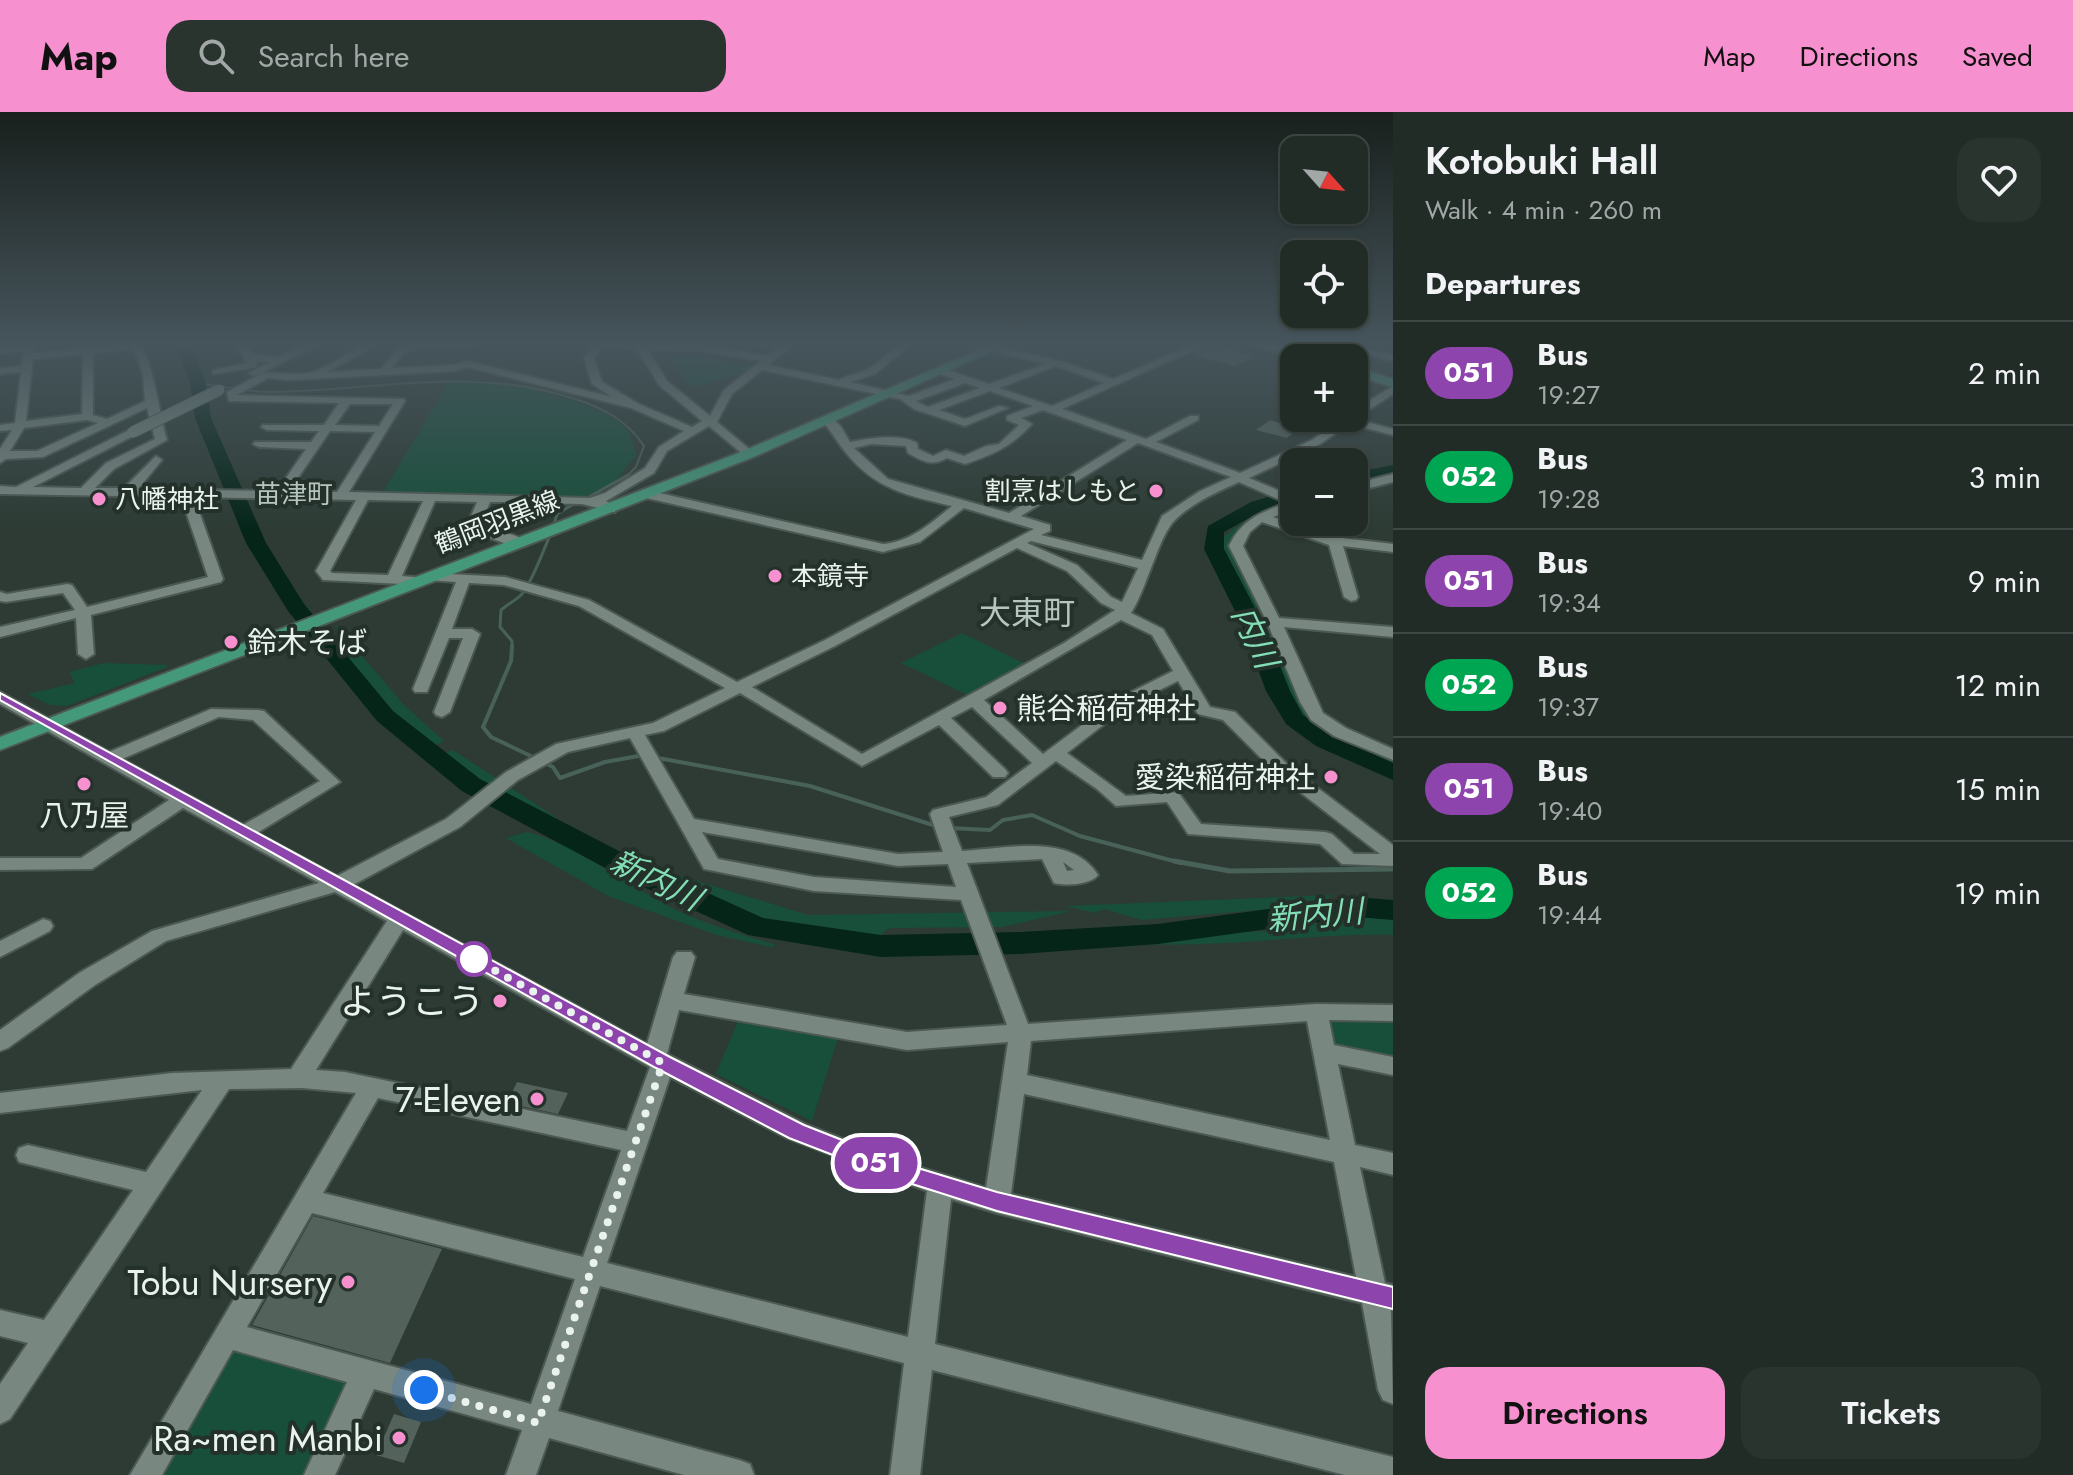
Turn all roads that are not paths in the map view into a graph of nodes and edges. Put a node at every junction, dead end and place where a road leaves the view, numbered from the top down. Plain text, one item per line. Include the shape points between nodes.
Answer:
1 (23, 405) edge
2 (87, 405) edge
3 (145, 405) edge
4 (152, 405) edge
5 (189, 405) edge
6 (259, 405) edge
7 (313, 405) edge
8 (344, 405) edge
9 (398, 405) edge
10 (629, 405) edge
11 (689, 405) edge
12 (722, 405) edge
13 (861, 405) edge
14 (915, 405) edge
15 (944, 405) edge
16 (993, 405) edge
17 (1039, 405) edge
18 (1058, 405) edge
19 (635, 406) joint
20 (1003, 408) junction
21 (1049, 408) junction
22 (280, 409) junction
23 (930, 410) junction
24 (1021, 415) junction
25 (87, 417) junction
26 (1194, 418) dead end
27 (827, 420) junction
28 (708, 421) junction
29 (107, 422) junction
30 (1368, 424) edge
31 (20, 426) junction
32 (0, 428) edge
33 (328, 428) junction
34 (382, 429) junction
35 (693, 431) junction
36 (1331, 432) edge
37 (1393, 432) edge
38 (1143, 440) junction
39 (259, 444) dead end
40 (315, 446) junction
41 (846, 446) junction
42 (749, 454) junction
43 (131, 456) junction
44 (2, 457) edge
45 (1237, 477) junction
46 (1393, 478) edge
47 (1368, 484) edge
48 (0, 490) edge
49 (15, 491) junction
50 (84, 492) junction
51 (128, 492) junction
52 (186, 493) junction
53 (646, 494) junction
54 (284, 495) junction
55 (341, 495) junction
56 (0, 496) edge
57 (364, 496) junction
58 (431, 497) junction
59 (1280, 497) edge
60 (485, 498) junction
61 (513, 499) junction
62 (593, 501) junction
63 (962, 504) junction
64 (610, 509) junction
65 (1280, 509) edge
66 (1011, 517) junction
67 (1260, 517) junction
68 (469, 538) dead end
69 (1025, 540) junction
70 (1335, 542) junction
71 (518, 544) junction
72 (1393, 548) edge
73 (1148, 566) junction
74 (394, 578) junction
75 (426, 579) junction
76 (464, 579) junction
77 (1351, 597) dead end
78 (2, 598) edge
79 (83, 611) junction
80 (1123, 612) junction
81 (1274, 622) junction
82 (0, 632) edge
83 (443, 633) junction
84 (1392, 634) edge
85 (86, 654) dead end
86 (1181, 673) junction
87 (738, 687) junction
88 (421, 689) dead end
89 (0, 697) edge
90 (974, 700) junction
91 (442, 712) dead end
92 (942, 719) junction
93 (50, 725) junction
94 (636, 734) junction
95 (0, 744) edge
96 (1393, 755) edge
97 (109, 758) junction
98 (1049, 758) junction
99 (999, 773) dead end
100 (182, 800) junction
101 (688, 824) junction
102 (245, 832) junction
103 (1049, 854) dead end
104 (1393, 857) edge
105 (954, 858) junction
106 (0, 864) edge
107 (339, 884) junction
108 (969, 898) junction
109 (400, 918) junction
110 (43, 926) dead end
111 (0, 950) edge
112 (684, 957) dead end
113 (671, 1000) junction
114 (1316, 1012) junction
115 (1393, 1013) edge
116 (1021, 1034) junction
117 (0, 1042) edge
118 (1325, 1052) junction
119 (658, 1060) junction
120 (1393, 1066) edge
121 (299, 1077) junction
122 (222, 1080) junction
123 (1014, 1082) junction
124 (372, 1087) junction
125 (0, 1103) edge
126 (634, 1143) junction
127 (1345, 1153) junction
128 (28, 1155) dead end
129 (1393, 1164) edge
130 (152, 1184) junction
131 (940, 1185) junction
132 (306, 1200) junction
133 (997, 1202) junction
134 (589, 1271) junction
135 (1383, 1296) edge
136 (0, 1323) edge
137 (50, 1335) junction
138 (226, 1335) junction
139 (920, 1353) junction
140 (366, 1374) junction
141 (1393, 1390) edge
142 (0, 1409) edge
143 (538, 1423) junction
144 (705, 1471) edge
145 (1393, 1472) edge
146 (145, 1475) edge
147 (319, 1475) edge
148 (521, 1475) edge
149 (739, 1475) edge
150 (905, 1475) edge

1 - 31 street
2 - 25 street
3 - 29 street
4 - 43 street via 161,440
5 - 49 street, bridge
6 - 22 street
7 - 22 street
8 - 33 street
9 - 34 street
10 - 19 street
11 - 28 street
12 - 28 street
13 - 27 main road, 鶴岡羽黒線
14 - 23 street
15 - 23 street
16 - 20 street
17 - 21 street
18 - 21 street
19 - 35 street
20 - 23 street via 965,423
20 - 24 street
21 - 24 street
21 - 38 street
22 - 33 street via 267,427
24 - 41 street via 1011,418 1026,424 1002,447 965,460 946,454 933,461 912,451 911,443
25 - 29 street
25 - 31 street
26 - 38 street
27 - 41 street
27 - 42 main road, 鶴岡羽黒線
28 - 35 street
28 - 42 street
29 - 44 street via 39,455
30 - 37 street
31 - 32 street
31 - 44 street
33 - 34 street
33 - 40 street
34 - 55 street
35 - 62 street via 663,449 650,470
36 - 45 street
38 - 45 street
38 - 66 street
39 - 40 street
40 - 54 street
41 - 63 street via 884,482
42 - 53 main road, 鶴岡羽黒線
43 - 50 street via 110,466
43 - 51 street via 156,460
45 - 59 street
45 - 73 street via 1167,519
46 - 47 street
48 - 49 street
49 - 50 street
49 - 56 street
50 - 51 street
51 - 52 street
52 - 54 street
52 - 79 street via 216,579
53 - 63 street via 883,548 935,527
53 - 64 main road, 鶴岡羽黒線
54 - 55 street
55 - 57 street
57 - 58 street
57 - 74 street via 323,571 328,577
58 - 60 street
58 - 74 street
60 - 61 street
60 - 68 street
61 - 62 street
61 - 71 street via 497,538
62 - 64 street
63 - 66 street
64 - 71 main road, 鶴岡羽黒線
65 - 67 street
66 - 69 street via 1045,528
67 - 70 street
67 - 81 street via 1241,531 1236,546
69 - 73 street
69 - 80 street via 1090,581
69 - 87 street
70 - 72 street
70 - 77 street
71 - 75 main road, 鶴岡羽黒線
73 - 80 street
74 - 75 street
75 - 76 street
75 - 93 main road, 鶴岡羽黒線
76 - 83 street
76 - 87 street via 505,581 584,603
78 - 79 street via 67,588
79 - 82 street
79 - 85 street
80 - 86 street via 1158,632
80 - 90 street
81 - 84 street
81 - 96 street via 1317,716
83 - 88 street
83 - 91 street via 472,634
86 - 98 street via 1123,702
86 - 104 street via 1204,711 1229,716 1284,771
87 - 92 street via 862,761
87 - 94 street
89 - 93 street
90 - 92 street
90 - 98 street
92 - 99 street
93 - 95 main road, 鶴岡羽黒線
93 - 97 street
94 - 101 street
94 - 107 street via 562,748 512,776 454,822
97 - 100 street
97 - 102 street via 217,712 258,715 331,782
98 - 104 street via 1103,785 1122,802 1172,796 1195,830 1325,838 1349,860
98 - 105 street via 992,801 939,814
100 - 102 street
100 - 106 street via 85,864
101 - 105 street via 898,860
101 - 108 street via 711,864 814,884
102 - 107 street
103 - 105 street
105 - 108 street
107 - 109 street
107 - 117 street via 159,936 87,979
108 - 116 street
109 - 119 street
109 - 121 street
110 - 111 street
112 - 113 street
113 - 116 street via 907,1041
113 - 119 street
114 - 115 street
114 - 116 street
114 - 118 street
116 - 123 street
118 - 120 street
118 - 127 street
119 - 126 street
119 - 131 street via 796,1131
121 - 122 street
121 - 124 street
122 - 125 street via 121,1086
122 - 130 street
123 - 127 street
123 - 133 street
124 - 126 street
124 - 132 street
126 - 134 street
127 - 129 street
127 - 135 street
128 - 130 street
130 - 137 street
131 - 133 street
131 - 139 street
132 - 134 street
132 - 138 street
133 - 135 street
134 - 139 street
134 - 143 street
135 - 141 street
136 - 137 street
137 - 142 street
138 - 140 street
138 - 146 street
139 - 145 street
139 - 150 street
140 - 143 street
140 - 147 street
143 - 144 street
143 - 148 street
144 - 149 street

